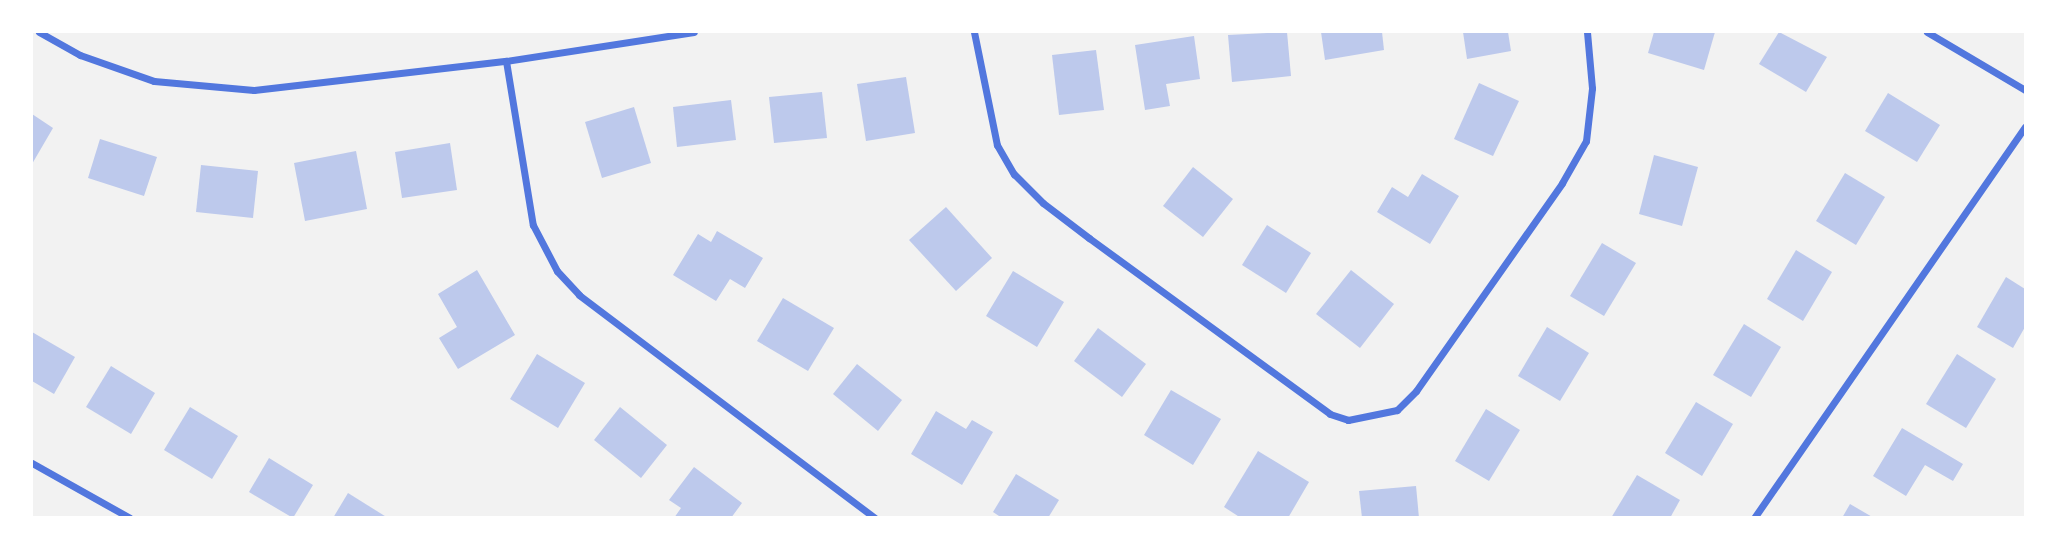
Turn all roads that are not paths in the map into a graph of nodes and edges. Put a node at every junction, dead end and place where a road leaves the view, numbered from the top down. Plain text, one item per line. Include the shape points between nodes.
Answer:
1 (39, 32) edge
2 (694, 32) edge
3 (974, 32) edge
4 (1587, 32) edge
5 (1927, 32) edge
6 (506, 61) junction
7 (2025, 90) edge
8 (2025, 127) edge
9 (32, 463) edge
10 (130, 517) edge
11 (875, 517) edge
12 (1754, 517) edge

1 - 6 street via 116,70 154,81 220,89 254,90
2 - 6 street
3 - 4 street via 997,145 1014,174 1043,203 1100,246 1330,414 1348,420 1396,410 1416,391 1562,183 1586,141 1592,88
5 - 7 street
6 - 11 street via 533,225 557,271 579,295
8 - 12 street
9 - 10 street

